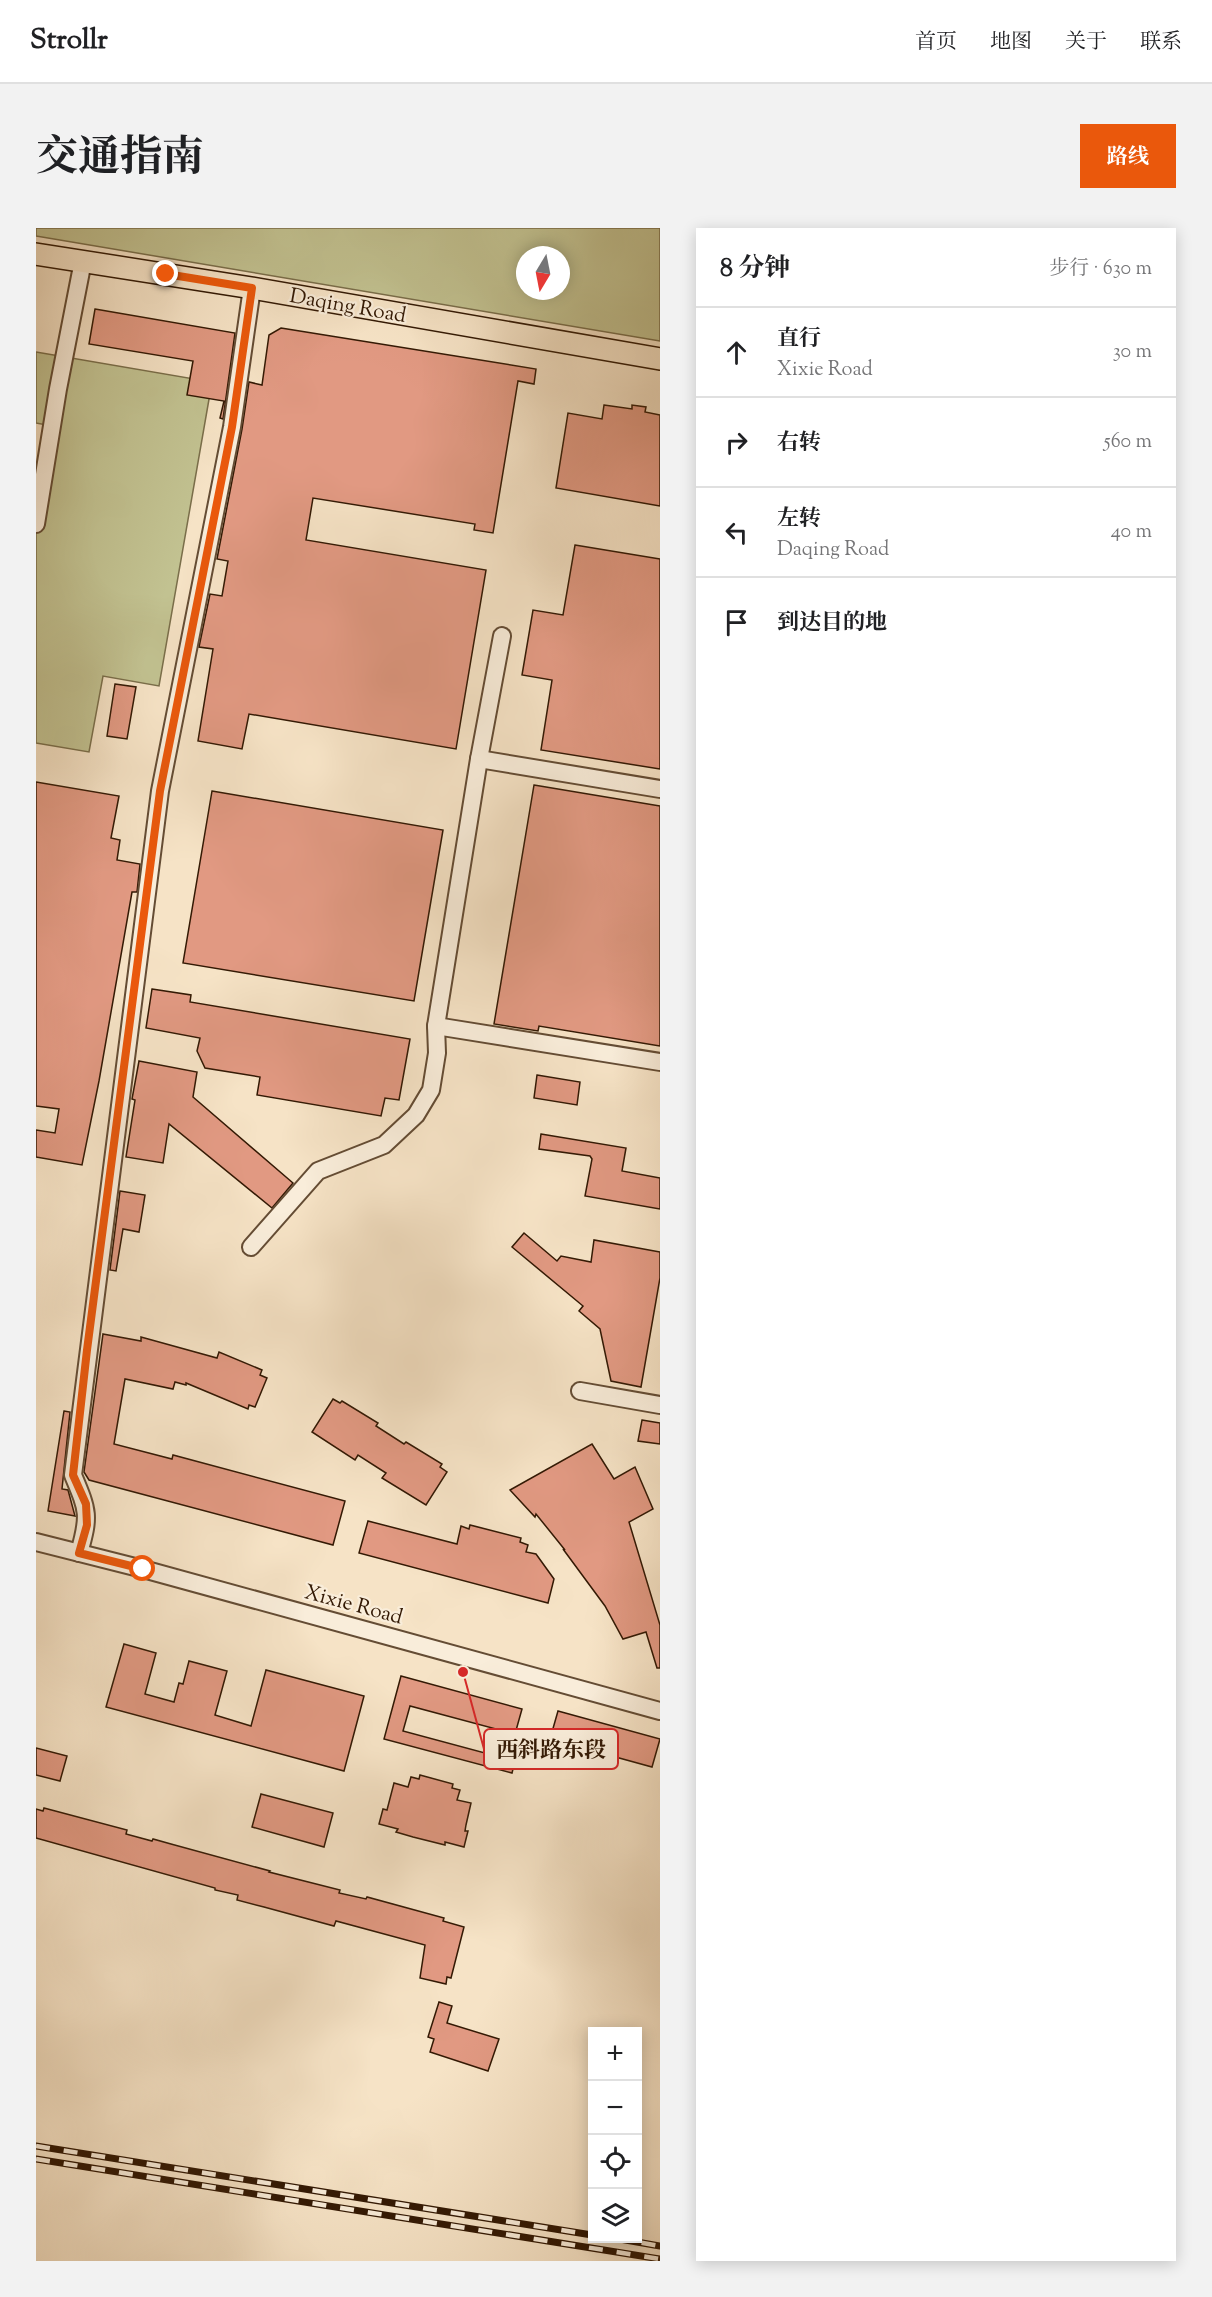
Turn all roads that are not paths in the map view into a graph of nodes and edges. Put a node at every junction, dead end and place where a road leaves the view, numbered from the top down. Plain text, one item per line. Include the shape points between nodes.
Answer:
1 (36, 254) edge
2 (83, 261) junction
3 (252, 288) junction
4 (660, 358) edge
5 (36, 524) edge
6 (502, 636) dead end
7 (478, 759) junction
8 (660, 789) edge
9 (436, 1026) junction
10 (660, 1062) edge
11 (251, 1247) dead end
12 (579, 1391) dead end
13 (660, 1405) edge
14 (36, 1542) edge
15 (79, 1553) junction
16 (660, 1711) edge

1 - 2 main road, Daqing Road
2 - 3 main road, Daqing Road
2 - 5 street
3 - 4 main road, Daqing Road
3 - 15 street via 232,427 160,791 73,1475 86,1504 87,1525
6 - 7 street
7 - 8 street
7 - 9 street
9 - 10 street
9 - 11 street via 431,1090 416,1115 384,1145 318,1171
12 - 13 street
14 - 15 street, Xixie Road
15 - 16 street, Xixie Road

